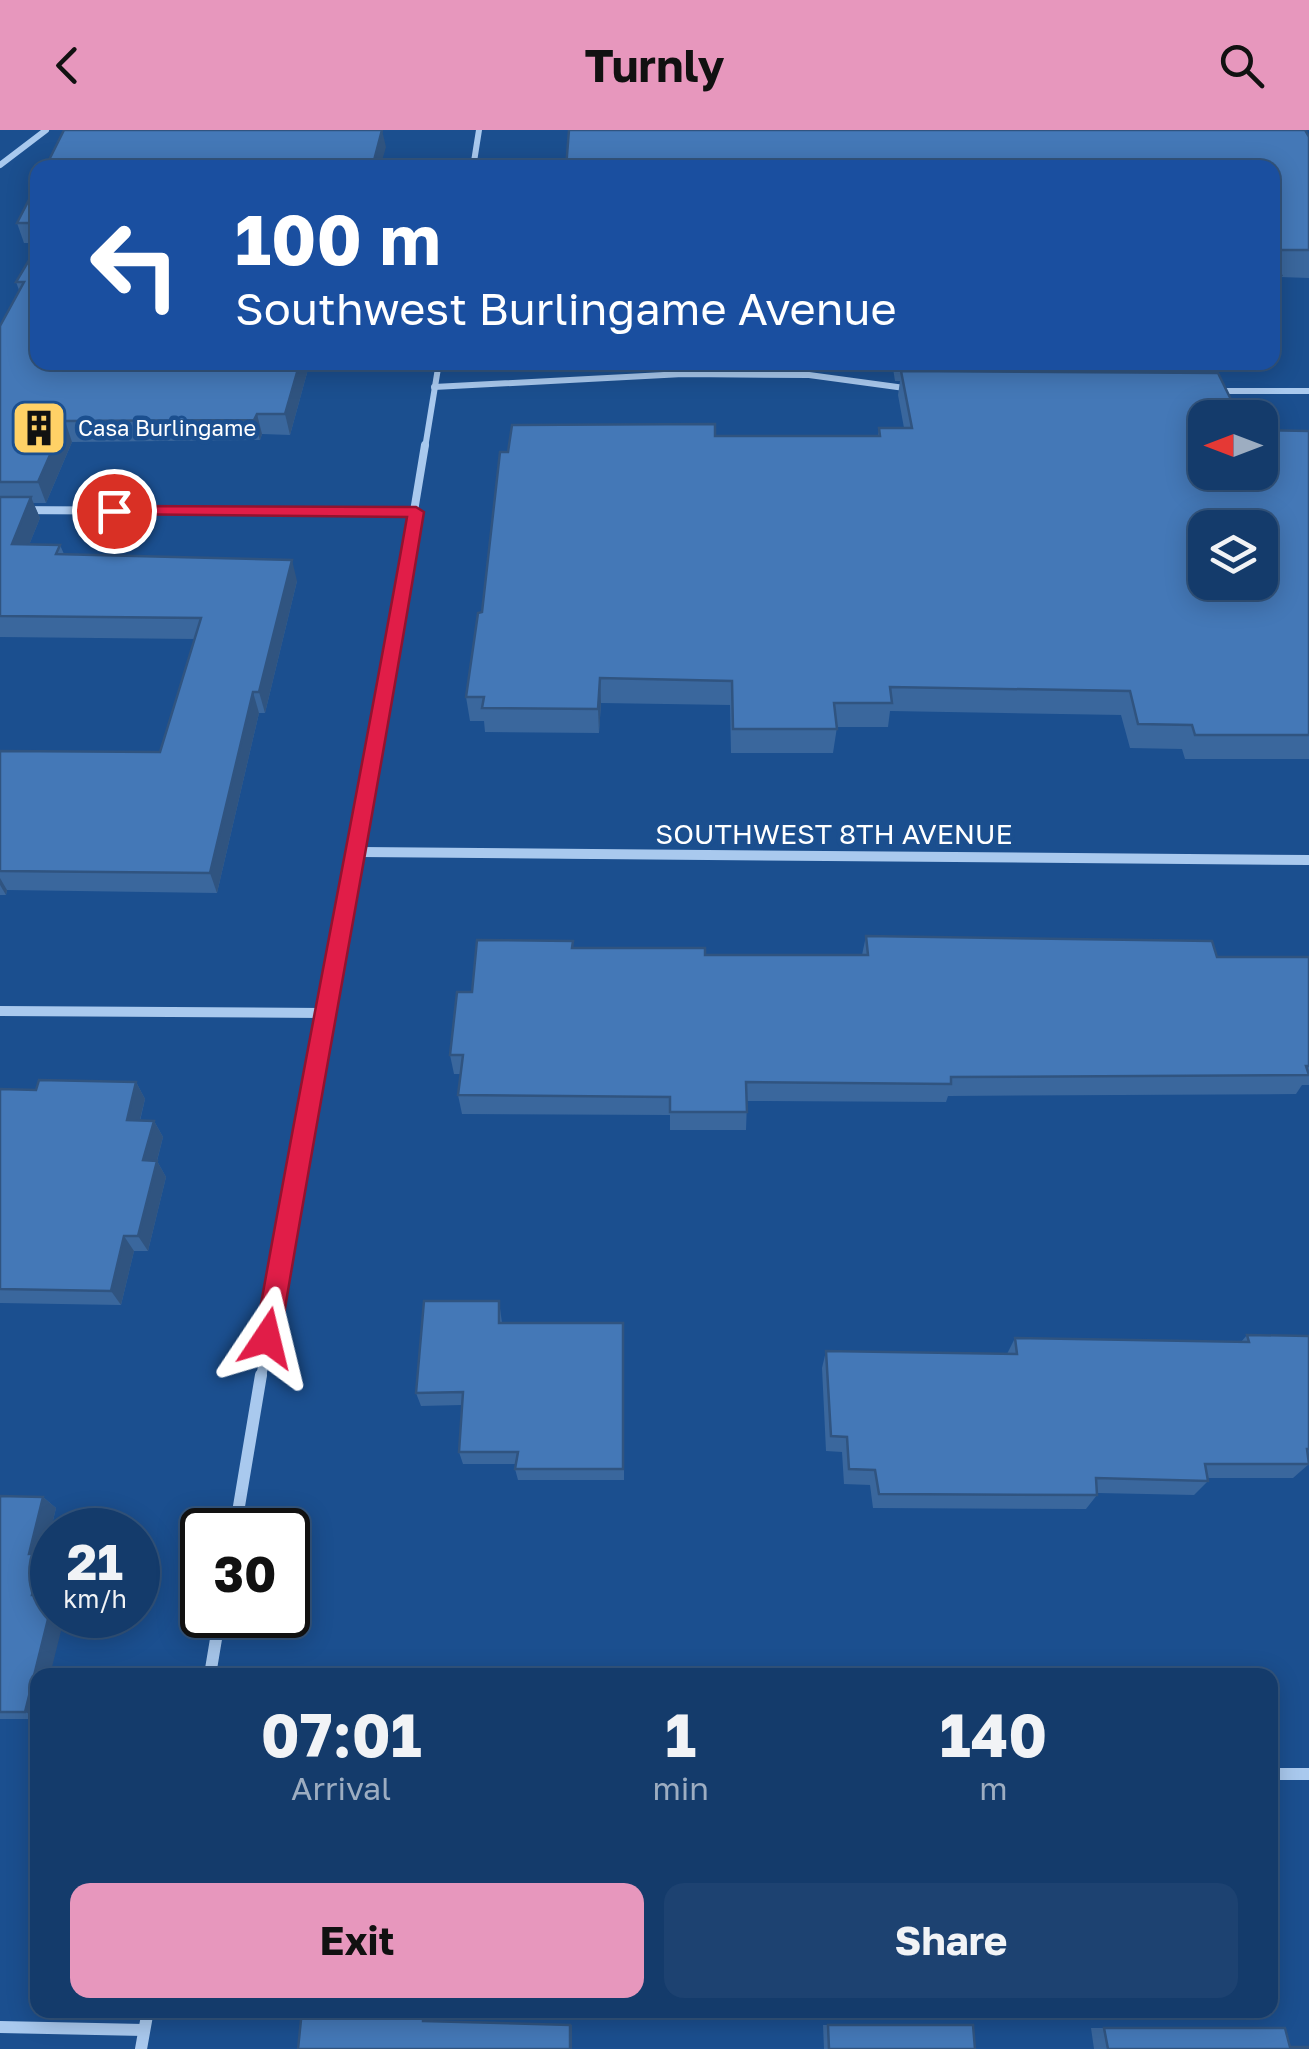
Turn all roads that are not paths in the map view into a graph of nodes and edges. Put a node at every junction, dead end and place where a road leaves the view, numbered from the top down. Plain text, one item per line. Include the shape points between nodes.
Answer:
1 (46, 130) edge
2 (479, 130) edge
3 (473, 160) edge
4 (0, 165) edge
5 (437, 370) edge
6 (434, 387) junction
7 (923, 390) edge
8 (1212, 391) edge
9 (1309, 391) edge
10 (0, 510) edge
11 (416, 512) junction
12 (358, 852) junction
13 (1309, 860) edge
14 (0, 1010) edge
15 (323, 1013) junction
16 (238, 1508) edge
17 (216, 1638) edge
18 (211, 1668) edge
19 (1278, 1774) edge
20 (1309, 1774) edge
21 (146, 2018) edge
22 (0, 2027) edge
23 (144, 2030) junction
24 (141, 2049) edge

1 - 4 street
2 - 3 street
5 - 6 street
6 - 7 street via 684,374 809,375
6 - 11 street
8 - 9 street
10 - 11 street
11 - 12 street
12 - 13 street, SOUTHWEST 8TH AVENUE
12 - 15 street
14 - 15 street
15 - 16 street
17 - 18 street
19 - 20 street
21 - 23 street
22 - 23 street
23 - 24 street

